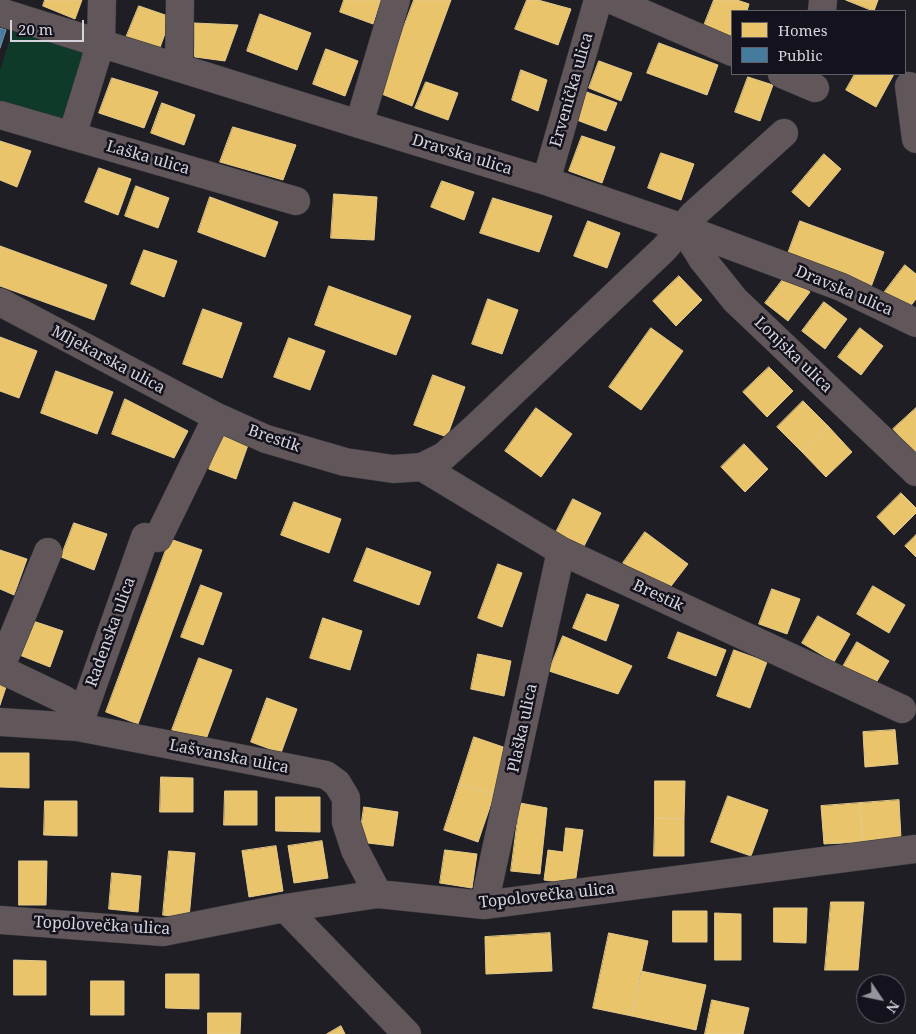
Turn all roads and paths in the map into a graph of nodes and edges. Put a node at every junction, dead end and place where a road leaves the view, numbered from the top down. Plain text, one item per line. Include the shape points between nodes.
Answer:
1 (102, 0) edge
2 (180, 0) edge
3 (396, 0) edge
4 (598, 0) edge
5 (612, 0) edge
6 (0, 12) edge
7 (101, 42) junction
8 (731, 52) edge
9 (180, 68) junction
10 (784, 75) edge
11 (909, 86) dead end
12 (815, 88) dead end
13 (0, 115) edge
14 (359, 124) junction
15 (784, 133) dead end
16 (72, 136) junction
17 (916, 139) edge
18 (546, 181) junction
19 (296, 201) dead end
20 (683, 228) junction
21 (0, 302) edge
22 (916, 323) edge
23 (217, 417) junction
24 (422, 467) junction
25 (916, 472) edge
26 (561, 551) junction
27 (48, 552) dead end
28 (902, 709) dead end
29 (80, 719) junction
30 (0, 722) edge
31 (916, 849) edge
32 (378, 894) junction
33 (484, 905) junction
34 (285, 908) junction
35 (0, 920) edge
36 (407, 1034) edge

1 - 7 street
2 - 9 street
3 - 14 street
4 - 18 street, Ervenička ulica
5 - 8 street
6 - 7 street, Dravska ulica
7 - 9 street, Dravska ulica
7 - 16 street
9 - 14 street, Dravska ulica
10 - 12 street
11 - 17 street
13 - 16 street, Laška ulica
14 - 18 street, Dravska ulica
15 - 20 street, Brestik via 692,215
16 - 19 street, Laška ulica
18 - 20 street, Dravska ulica
20 - 22 street, Dravska ulica via 841,287
20 - 24 street, Brestik via 477,426 444,456
20 - 25 street, Lonjska ulica via 703,260 735,300
21 - 23 street, Mljekarska ulica
23 - 24 street, Brestik via 266,439 345,462 394,470
23 - 29 street, Radenska ulica via 152,537
24 - 26 street, Brestik
26 - 28 street, Brestik
26 - 33 street, Plaška ulica
27 - 29 street via 0,669 64,699
29 - 30 street, Lašvanska ulica
29 - 32 street, Lašvanska ulica via 326,775 337,783 346,798 346,822 355,850
31 - 33 street, Topolovečka ulica
32 - 33 street, Topolovečka ulica
32 - 34 street, Topolovečka ulica
34 - 35 street, Topolovečka ulica via 163,932
34 - 36 street

